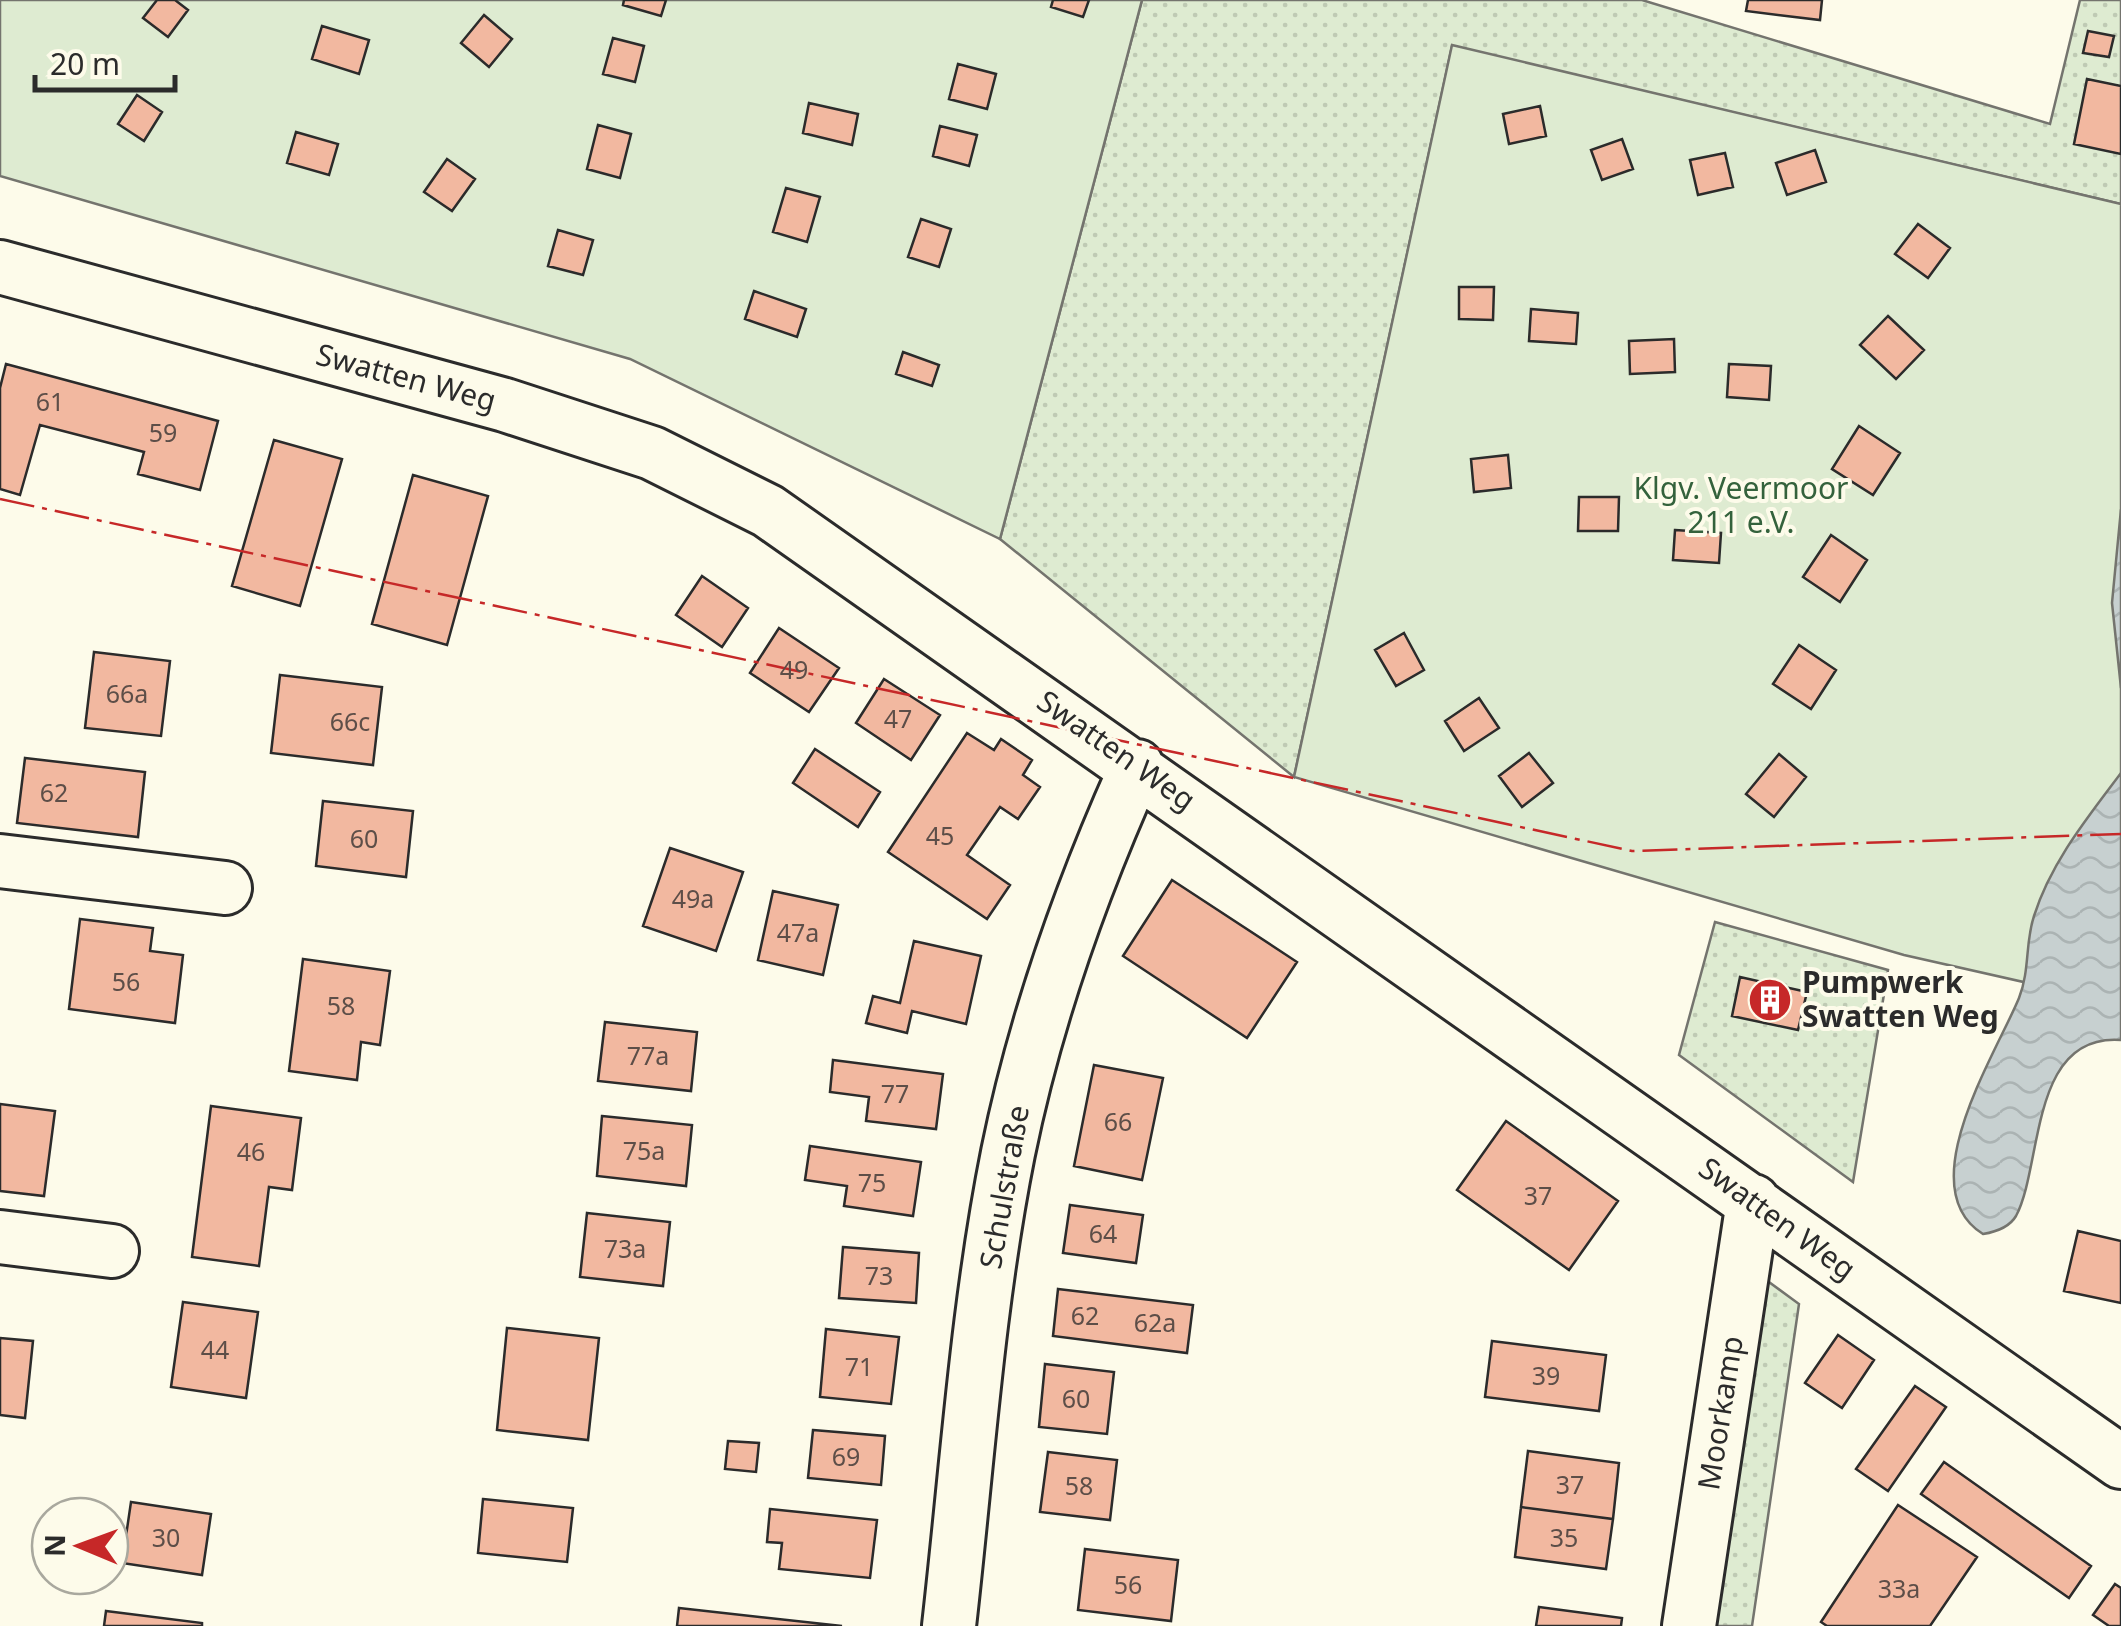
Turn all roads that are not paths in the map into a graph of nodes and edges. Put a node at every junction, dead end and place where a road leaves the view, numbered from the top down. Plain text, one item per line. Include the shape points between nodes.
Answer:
1 (0, 267) edge
2 (1137, 766) junction
3 (0, 861) edge
4 (226, 888) dead end
5 (1753, 1201) junction
6 (0, 1237) edge
7 (112, 1251) dead end
8 (2121, 1462) edge
9 (949, 1626) edge
10 (1689, 1626) edge

1 - 2 street, Swatten Weg via 505,404 652,453 768,511
2 - 5 street, Swatten Weg
2 - 9 street, Schulstraße via 1071,928 1008,1154
3 - 4 street
5 - 8 street, Swatten Weg
5 - 10 street, Moorkamp
6 - 7 street

